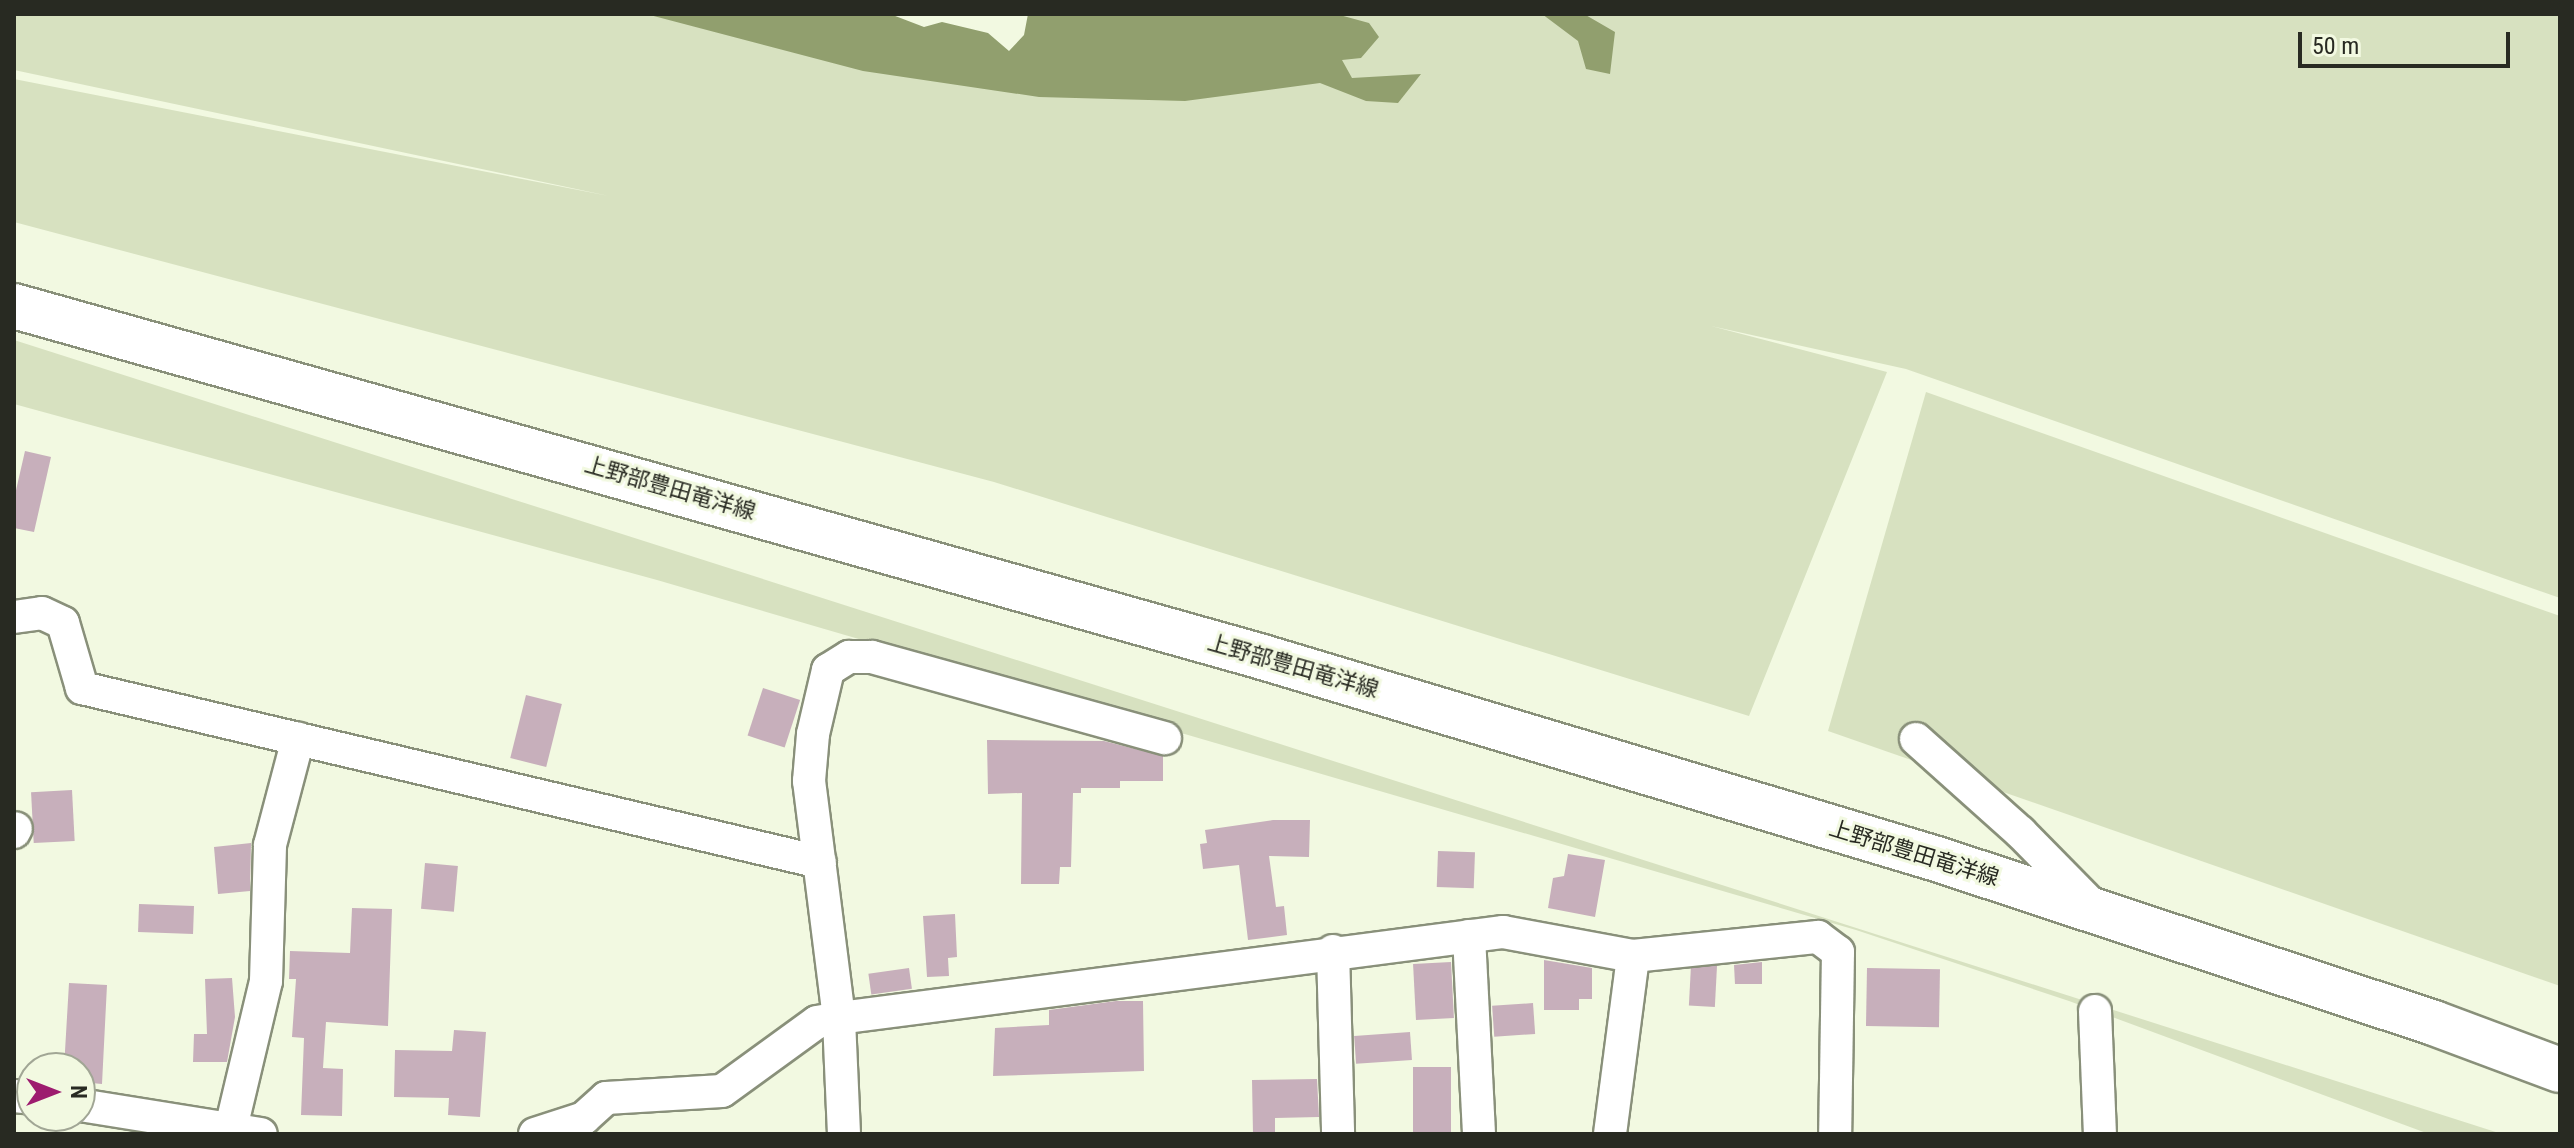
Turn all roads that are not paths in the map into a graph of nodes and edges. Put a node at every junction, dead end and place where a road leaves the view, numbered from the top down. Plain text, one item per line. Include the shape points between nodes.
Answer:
1 (14, 306) edge
2 (14, 617) edge
3 (1165, 738) dead end
4 (298, 739) junction
5 (1916, 739) dead end
6 (820, 862) junction
7 (2099, 912) junction
8 (1469, 936) junction
9 (1333, 951) junction
10 (1633, 956) junction
11 (2095, 1011) dead end
12 (839, 1018) junction
13 (2560, 1070) edge
14 (96, 1108) edge
15 (246, 1131) edge
16 (535, 1134) edge
17 (844, 1134) edge
18 (1338, 1134) edge
19 (1479, 1134) edge
20 (1610, 1134) edge
21 (1835, 1134) edge
22 (2100, 1134) edge

1 - 7 main road, 上野部豊田竜洋線 via 1274,660
2 - 4 street via 42,613 63,623 82,688
3 - 6 street via 872,657 849,657 828,670 813,734 809,781
4 - 6 street
4 - 15 street via 270,845 266,981
5 - 7 street
6 - 12 street
7 - 13 main road, 上野部豊田竜洋線
8 - 9 street
8 - 10 street via 1503,932
8 - 19 street
9 - 12 street via 1170,978 1041,989
9 - 18 street
10 - 20 street
10 - 21 street via 1818,937 1838,952
11 - 22 street
12 - 16 street via 817,1022 722,1091 606,1098 584,1118
12 - 17 street
14 - 15 street

